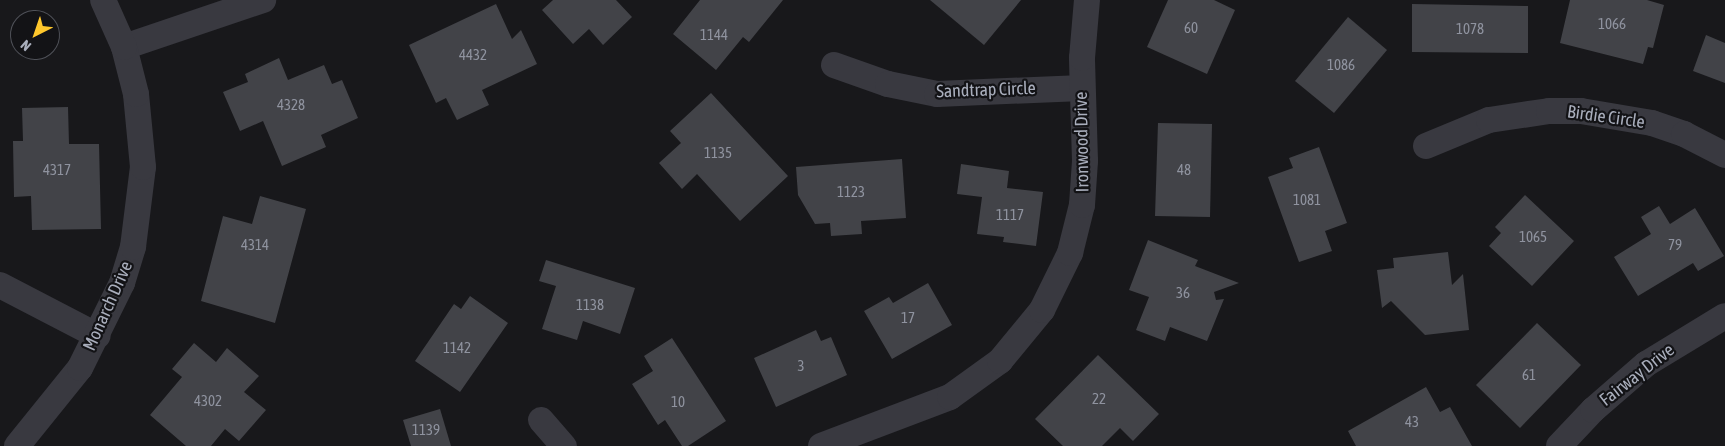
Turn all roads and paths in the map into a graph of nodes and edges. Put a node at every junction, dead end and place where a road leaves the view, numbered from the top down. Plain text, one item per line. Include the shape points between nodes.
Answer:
1 (103, 0) edge
2 (263, 0) edge
3 (1087, 0) edge
4 (124, 47) junction
5 (834, 65) dead end
6 (1082, 88) junction
7 (1426, 146) dead end
8 (1725, 155) edge
9 (0, 285) edge
10 (1725, 316) edge
11 (98, 336) junction
12 (541, 420) dead end
13 (17, 446) edge
14 (564, 446) edge
15 (820, 446) edge
16 (1559, 446) edge

1 - 4 street, Monarch Drive
2 - 4 street
3 - 6 street, Ironwood Drive
4 - 11 street, Monarch Drive via 141,130 140,204 133,247 122,283
5 - 6 street, Sandtrap Circle via 888,84 937,94
6 - 15 street, Ironwood Drive via 1085,182 1078,229 1059,281 1032,324 1000,361 950,397
7 - 8 street, Birdie Circle via 1489,120 1549,111 1581,111 1652,123 1684,134
9 - 11 street
10 - 16 street, Fairway Drive via 1646,364 1593,410
11 - 13 street, Monarch Drive via 70,382
12 - 14 street

